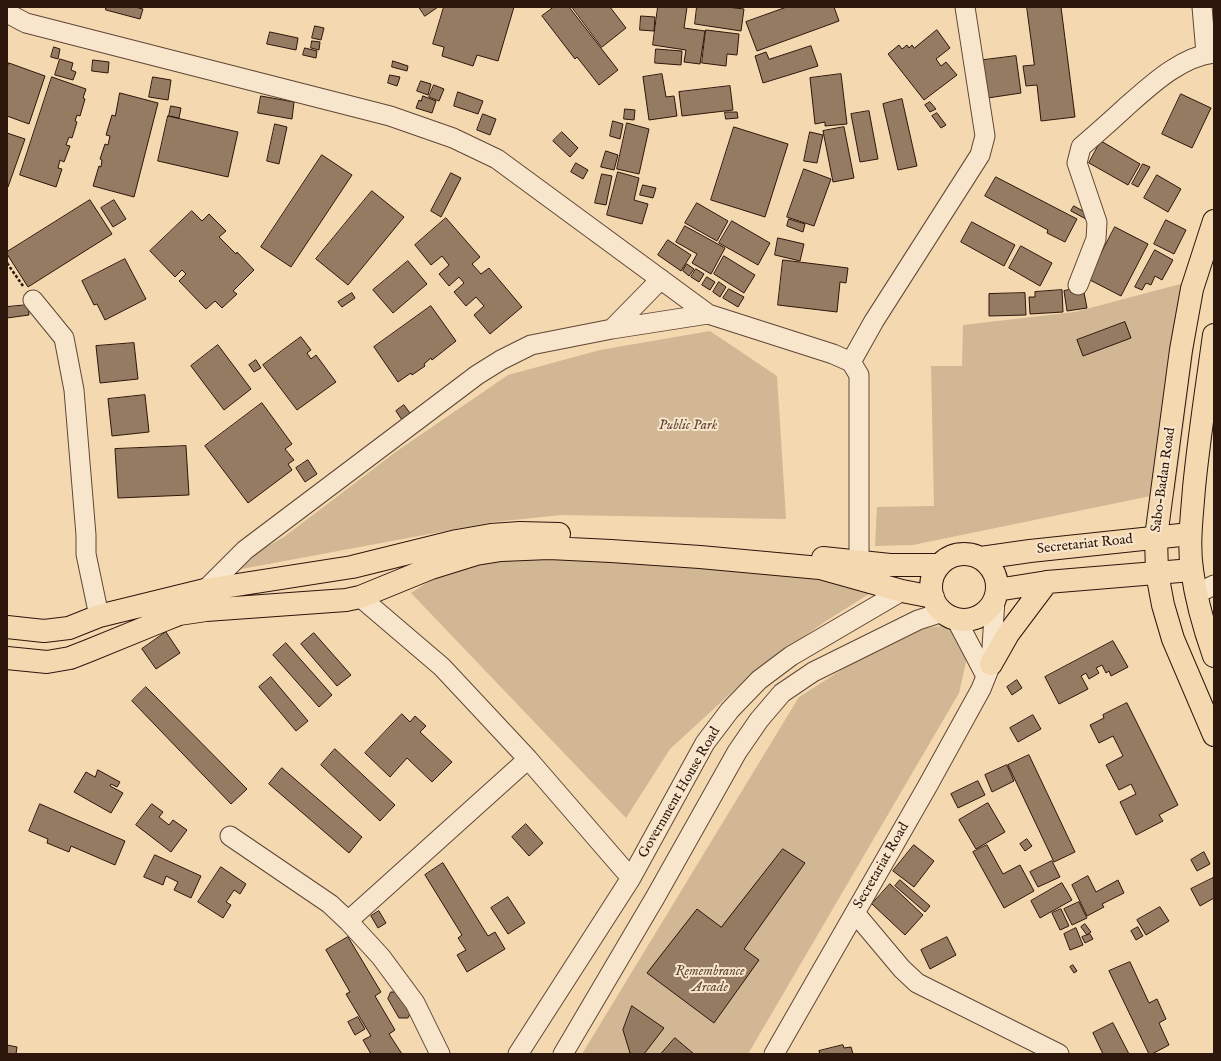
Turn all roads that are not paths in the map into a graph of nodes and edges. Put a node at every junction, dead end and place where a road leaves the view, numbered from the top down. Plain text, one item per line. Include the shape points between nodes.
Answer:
1 (965, 7) edge
2 (1202, 7) edge
3 (7, 13) edge
4 (1210, 53) edge
5 (1214, 221) edge
6 (661, 279) junction
7 (1078, 285) dead end
8 (33, 300) road end
9 (708, 314) junction
10 (612, 329) junction
11 (1214, 335) edge
12 (851, 362) junction
13 (1190, 534) junction
14 (1156, 538) junction
15 (981, 558) junction
16 (859, 562) junction
17 (939, 565) junction
18 (1192, 570) junction
19 (1157, 573) junction
20 (1047, 582) junction
21 (1205, 589) edge
22 (205, 590) junction
23 (902, 591) junction
24 (996, 595) junction
25 (360, 597) junction
26 (944, 609) junction
27 (99, 616) junction
28 (7, 627) edge
29 (1214, 656) edge
30 (7, 658) edge
31 (989, 670) junction
32 (1214, 734) edge
33 (528, 759) junction
34 (230, 836) dead end
35 (631, 878) junction
36 (855, 913) junction
37 (348, 921) junction
38 (440, 1054) edge
39 (518, 1054) edge
40 (563, 1054) edge
41 (774, 1054) edge
42 (1060, 1054) edge

1 - 12 street via 985,136 980,155 874,321
2 - 4 street
3 - 6 street via 26,24 390,116 453,138 497,159
4 - 7 street via 1176,66 1157,79 1081,147 1077,163 1097,222 1096,239
5 - 14 main road, Sabo-Badan Road via 1192,289 1181,350
6 - 9 street
6 - 10 street
8 - 27 street via 64,338 74,390 86,554
9 - 10 street
9 - 12 street
10 - 22 street via 531,345 477,375 245,550
11 - 13 main road via 1197,458
12 - 16 street via 859,376
13 - 14 main road, Secretariat Road
13 - 18 main road
14 - 15 main road, Secretariat Road via 1030,550
14 - 19 main road, Sabo-Badan Road
15 - 17 main road via 954,555
15 - 24 main road via 994,572 997,581
16 - 17 main road
16 - 22 main road via 712,545 555,533 491,535 352,567
17 - 26 main road via 933,575 931,586
18 - 19 main road
18 - 21 main road
19 - 20 main road
19 - 32 main road, Sabo-Badan Road via 1173,639
20 - 24 main road
20 - 31 main road via 1008,634
21 - 29 main road via 1206,634
22 - 27 main road
23 - 25 main road via 820,568 700,557 549,548 476,554 431,568
23 - 26 main road
23 - 35 street, Government House Road via 791,656 759,680 730,710 706,743
24 - 26 main road via 990,608 975,618 966,620
24 - 31 street, Secretariat Road
25 - 30 main road via 340,601 179,614 70,658 47,662
25 - 33 street via 442,667
26 - 31 street
26 - 40 street, Government House Road via 812,672 782,693 737,752
27 - 28 main road via 69,628 44,631
31 - 36 street, Secretariat Road via 981,689
33 - 35 street
33 - 37 street
34 - 37 street via 330,904
35 - 39 street, Government House Road
36 - 41 street, Secretariat Road
36 - 42 street via 917,983
37 - 38 street via 381,957 415,1003

